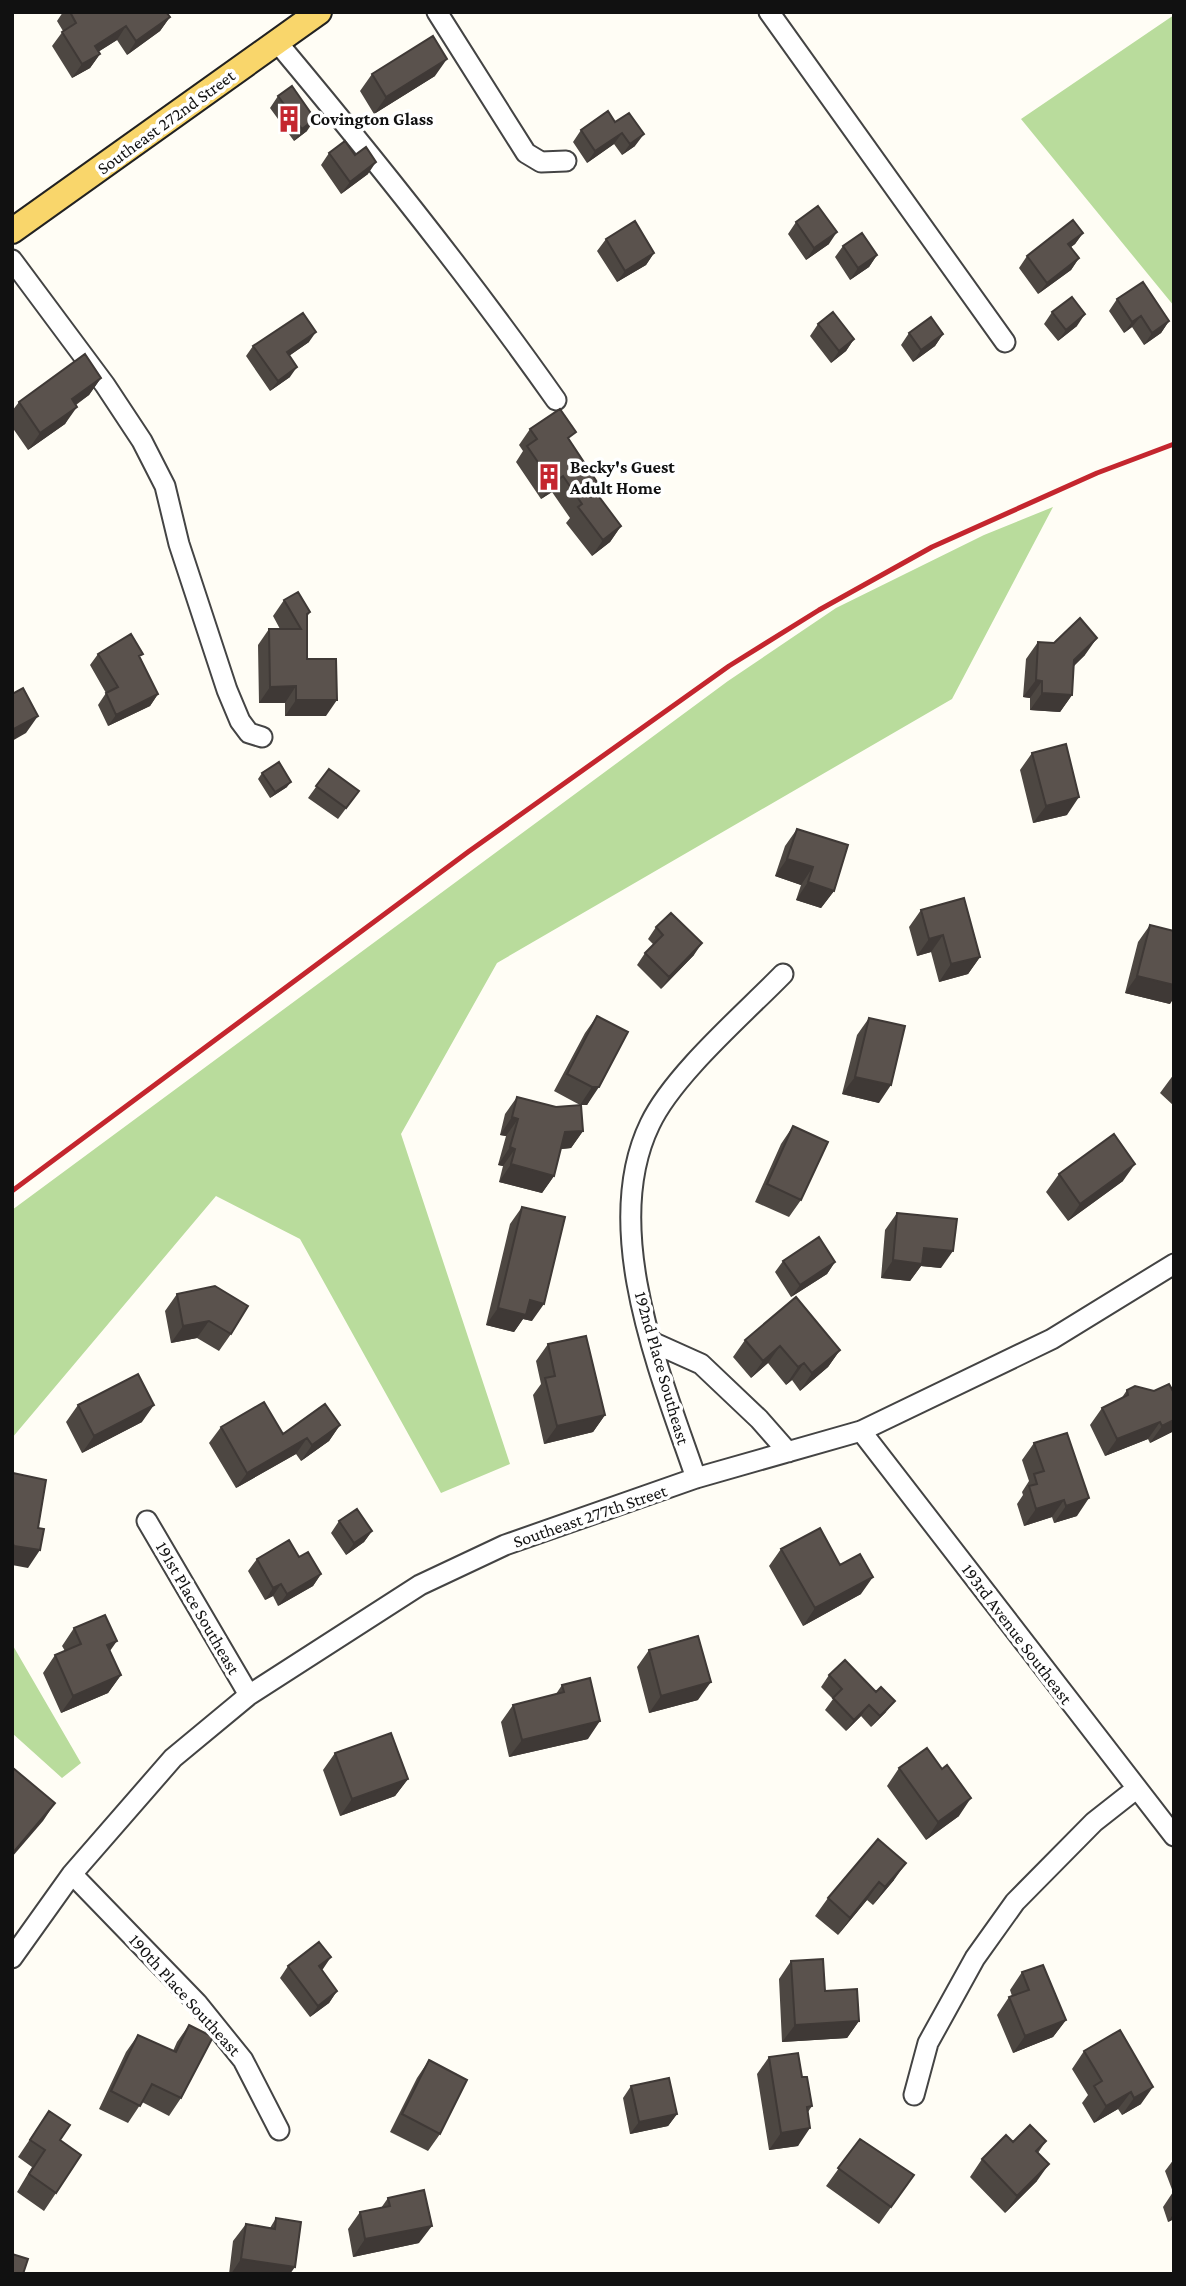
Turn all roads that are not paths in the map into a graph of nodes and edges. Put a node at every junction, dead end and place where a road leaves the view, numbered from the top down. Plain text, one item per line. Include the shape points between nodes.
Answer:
1 (319, 12) edge
2 (437, 12) edge
3 (769, 12) edge
4 (277, 42) junction
5 (566, 161) dead end
6 (12, 232) edge
7 (12, 260) edge
8 (1005, 342) dead end
9 (556, 400) dead end
10 (262, 737) dead end
11 (783, 974) dead end
12 (1174, 1264) edge
13 (652, 1342) junction
14 (861, 1431) junction
15 (788, 1452) junction
16 (696, 1479) junction
17 (147, 1521) dead end
18 (248, 1695) junction
19 (1136, 1789) junction
20 (1174, 1836) edge
21 (72, 1874) junction
22 (12, 1958) edge
23 (914, 2095) dead end
24 (279, 2130) dead end

1 - 4 main road, Southeast 272nd Street
2 - 5 street via 526,153 541,162
3 - 8 street
4 - 6 main road, Southeast 272nd Street
4 - 9 street via 456,259
7 - 10 street via 105,384 160,474 227,690 240,722 249,733
11 - 13 street, 192nd Place Southeast via 667,1098 650,1122 639,1151 630,1211 635,1274
12 - 14 street, Southeast 277th Street via 1052,1339
13 - 15 street via 701,1364
13 - 16 street, 192nd Place Southeast
14 - 15 street, Southeast 277th Street
14 - 19 street, 193rd Avenue Southeast
15 - 16 street, Southeast 277th Street
16 - 18 street, Southeast 277th Street via 505,1545 420,1585
17 - 18 street, 191st Place Southeast
18 - 21 street, Southeast 277th Street via 173,1758
19 - 20 street, 193rd Avenue Southeast
19 - 23 street via 1084,1831 1015,1902 975,1958 928,2043
21 - 22 street, Southeast 277th Street
21 - 24 street, 190th Place Southeast via 197,2003 243,2060

